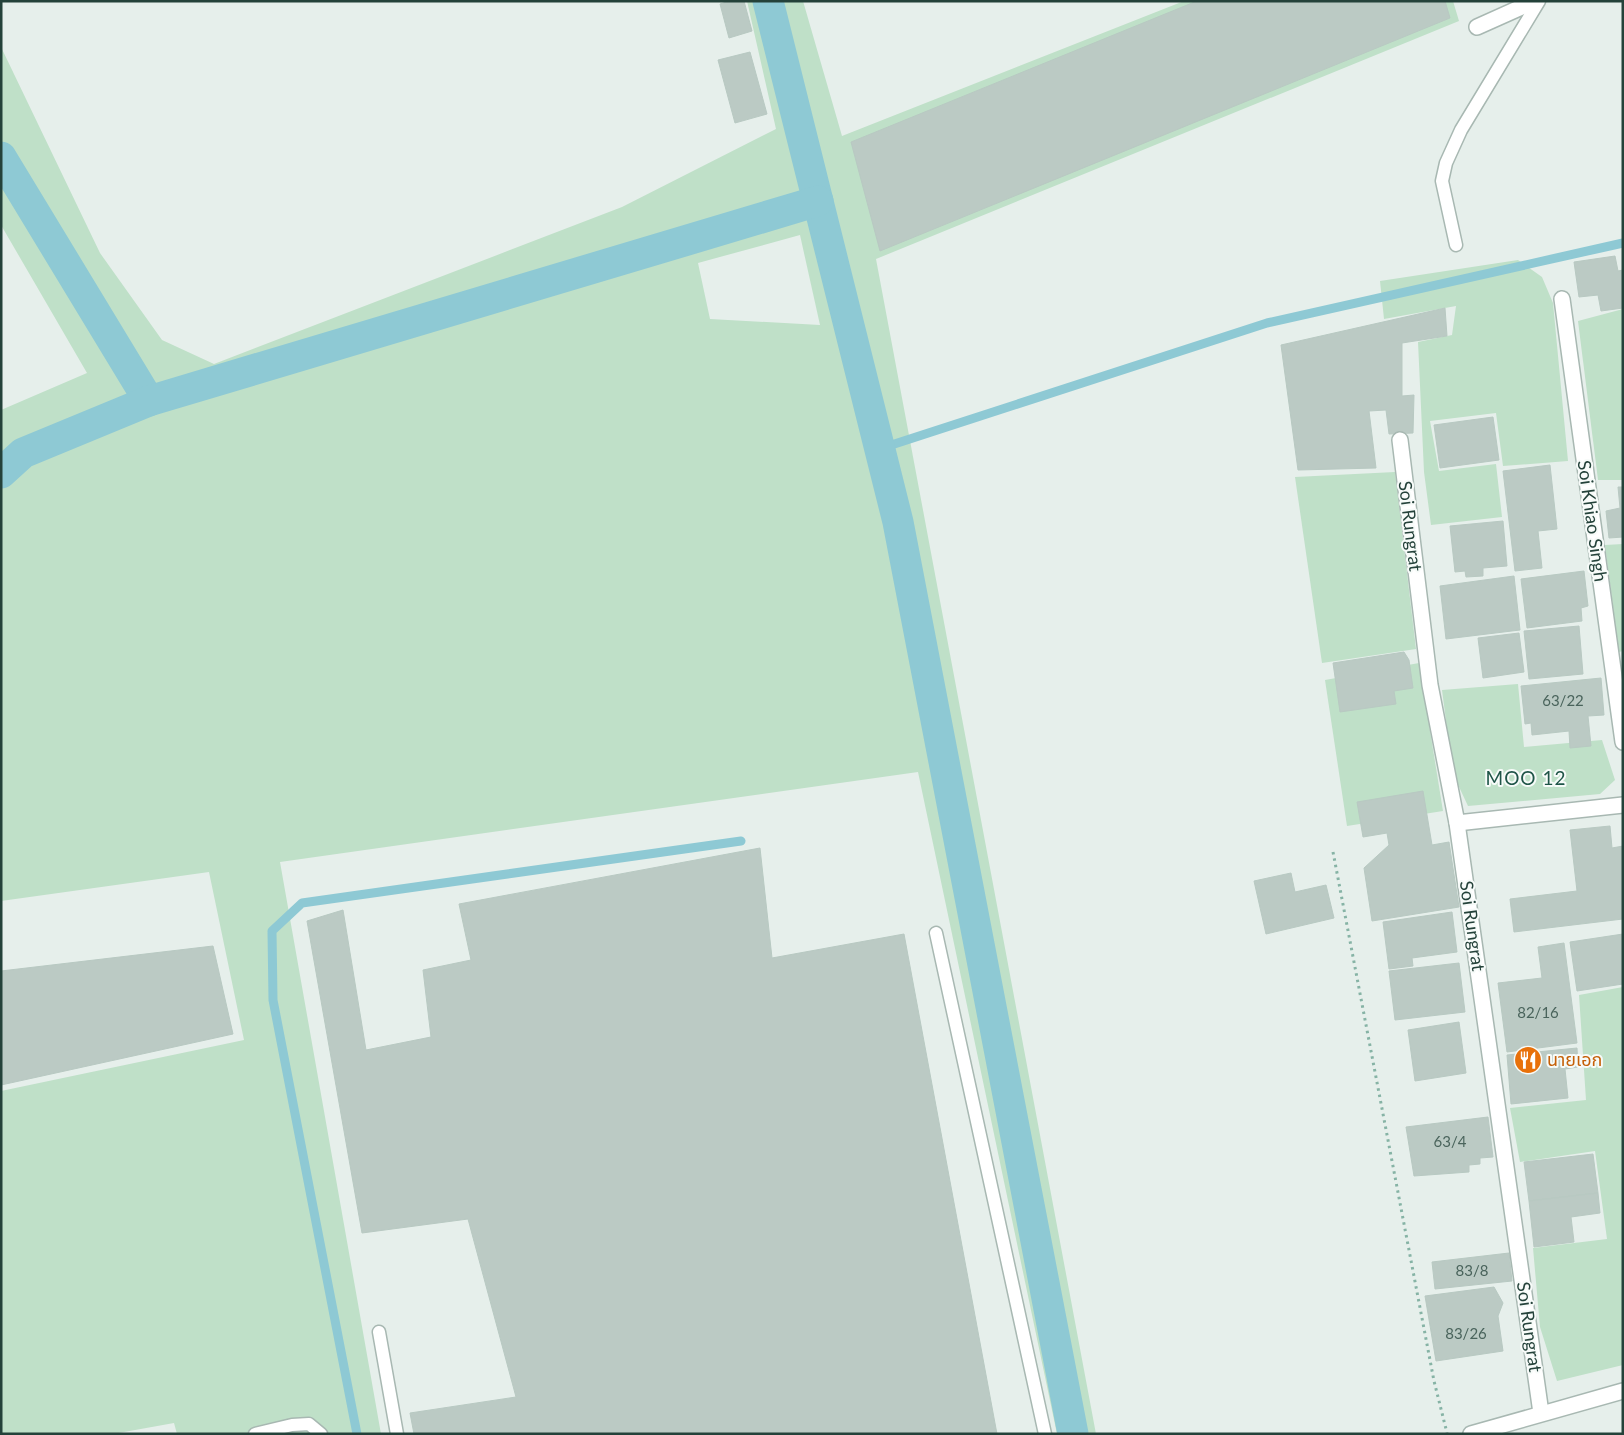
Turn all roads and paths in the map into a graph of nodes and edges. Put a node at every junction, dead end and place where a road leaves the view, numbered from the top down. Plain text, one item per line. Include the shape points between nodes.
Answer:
1 (1535, 1) edge
2 (1539, 1) edge
3 (1477, 27) dead end
4 (1456, 245) dead end
5 (1562, 299) dead end
6 (1400, 440) dead end
7 (1623, 742) edge
8 (1623, 805) edge
9 (1457, 823) junction
10 (1333, 852) dead end
11 (936, 932) dead end
12 (379, 1332) dead end
13 (1623, 1390) edge
14 (1541, 1413) junction
15 (255, 1434) edge
16 (321, 1434) edge
17 (397, 1434) edge
18 (1045, 1434) edge
19 (1448, 1434) edge
20 (1471, 1434) edge

1 - 3 street
2 - 4 lane via 1461,130 1446,163 1442,181
5 - 7 street, Soi Khiao Singh
6 - 9 street, Soi Rungrat via 1430,685
8 - 9 street
9 - 14 street, Soi Rungrat
10 - 19 path via 1434,1381
11 - 18 lane
12 - 17 lane
13 - 14 street
14 - 20 street
15 - 16 lane via 309,1424

